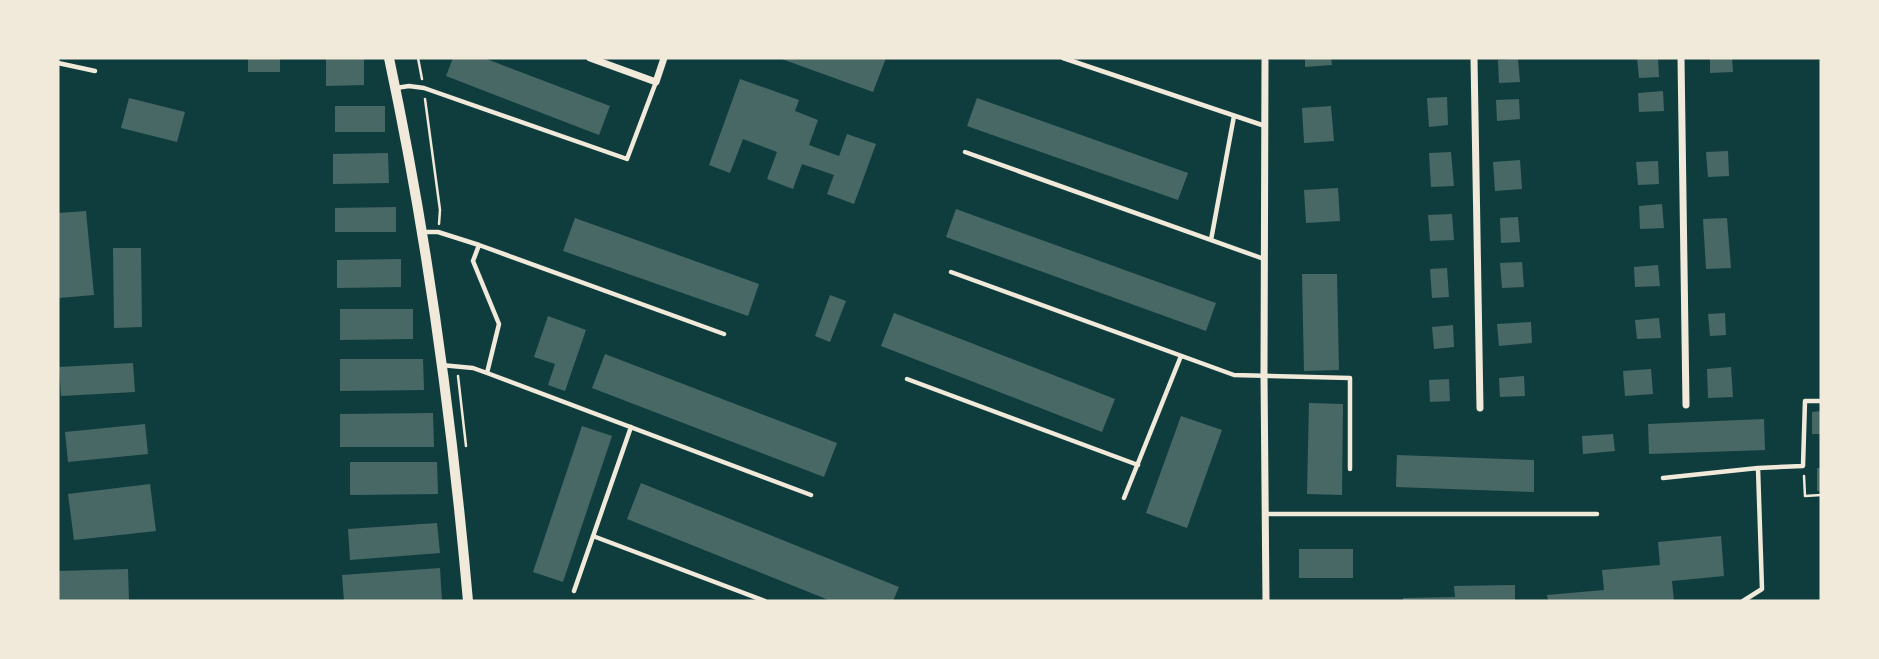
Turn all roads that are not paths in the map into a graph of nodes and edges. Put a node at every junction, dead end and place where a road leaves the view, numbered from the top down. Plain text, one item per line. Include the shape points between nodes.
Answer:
1 (389, 58) edge
2 (590, 58) edge
3 (664, 58) edge
4 (1063, 58) edge
5 (1265, 58) edge
6 (1474, 58) edge
7 (1681, 58) edge
8 (58, 63) edge
9 (95, 71) dead end
10 (656, 82) junction
11 (396, 88) junction
12 (1234, 116) junction
13 (1266, 127) junction
14 (965, 152) dead end
15 (420, 232) junction
16 (1211, 240) junction
17 (479, 246) junction
18 (1265, 260) junction
19 (951, 272) dead end
20 (724, 334) dead end
21 (1181, 356) junction
22 (440, 365) junction
23 (486, 373) junction
24 (1264, 375) junction
25 (907, 379) dead end
26 (1821, 401) edge
27 (1686, 405) dead end
28 (1480, 408) dead end
29 (631, 427) junction
30 (1138, 465) junction
31 (1758, 468) junction
32 (1350, 469) dead end
33 (1663, 478) dead end
34 (811, 495) dead end
35 (1124, 498) dead end
36 (1264, 514) junction
37 (1597, 514) dead end
38 (593, 536) junction
39 (574, 591) dead end
40 (468, 601) edge
41 (765, 601) edge
42 (1266, 601) edge
43 (1743, 601) edge

1 - 11 street
2 - 10 street
3 - 10 street
4 - 12 lane
5 - 13 street
6 - 28 street
7 - 27 street
8 - 9 lane
10 - 11 lane via 627,159 424,89
11 - 15 street
12 - 13 lane
12 - 16 lane
13 - 18 street
14 - 16 lane
15 - 17 lane via 438,232
15 - 22 street
16 - 18 lane
17 - 20 lane
17 - 23 lane via 473,261 499,324
18 - 24 street
19 - 21 lane
21 - 24 lane via 1234,375
21 - 30 lane
22 - 23 lane
22 - 40 street
23 - 29 lane
24 - 32 lane via 1350,378
24 - 36 street
25 - 30 lane
26 - 31 lane via 1805,401 1803,466
29 - 34 lane
29 - 38 lane
30 - 35 lane
31 - 33 lane
31 - 43 lane via 1762,589
36 - 37 lane
36 - 42 street
38 - 39 lane
38 - 41 lane

